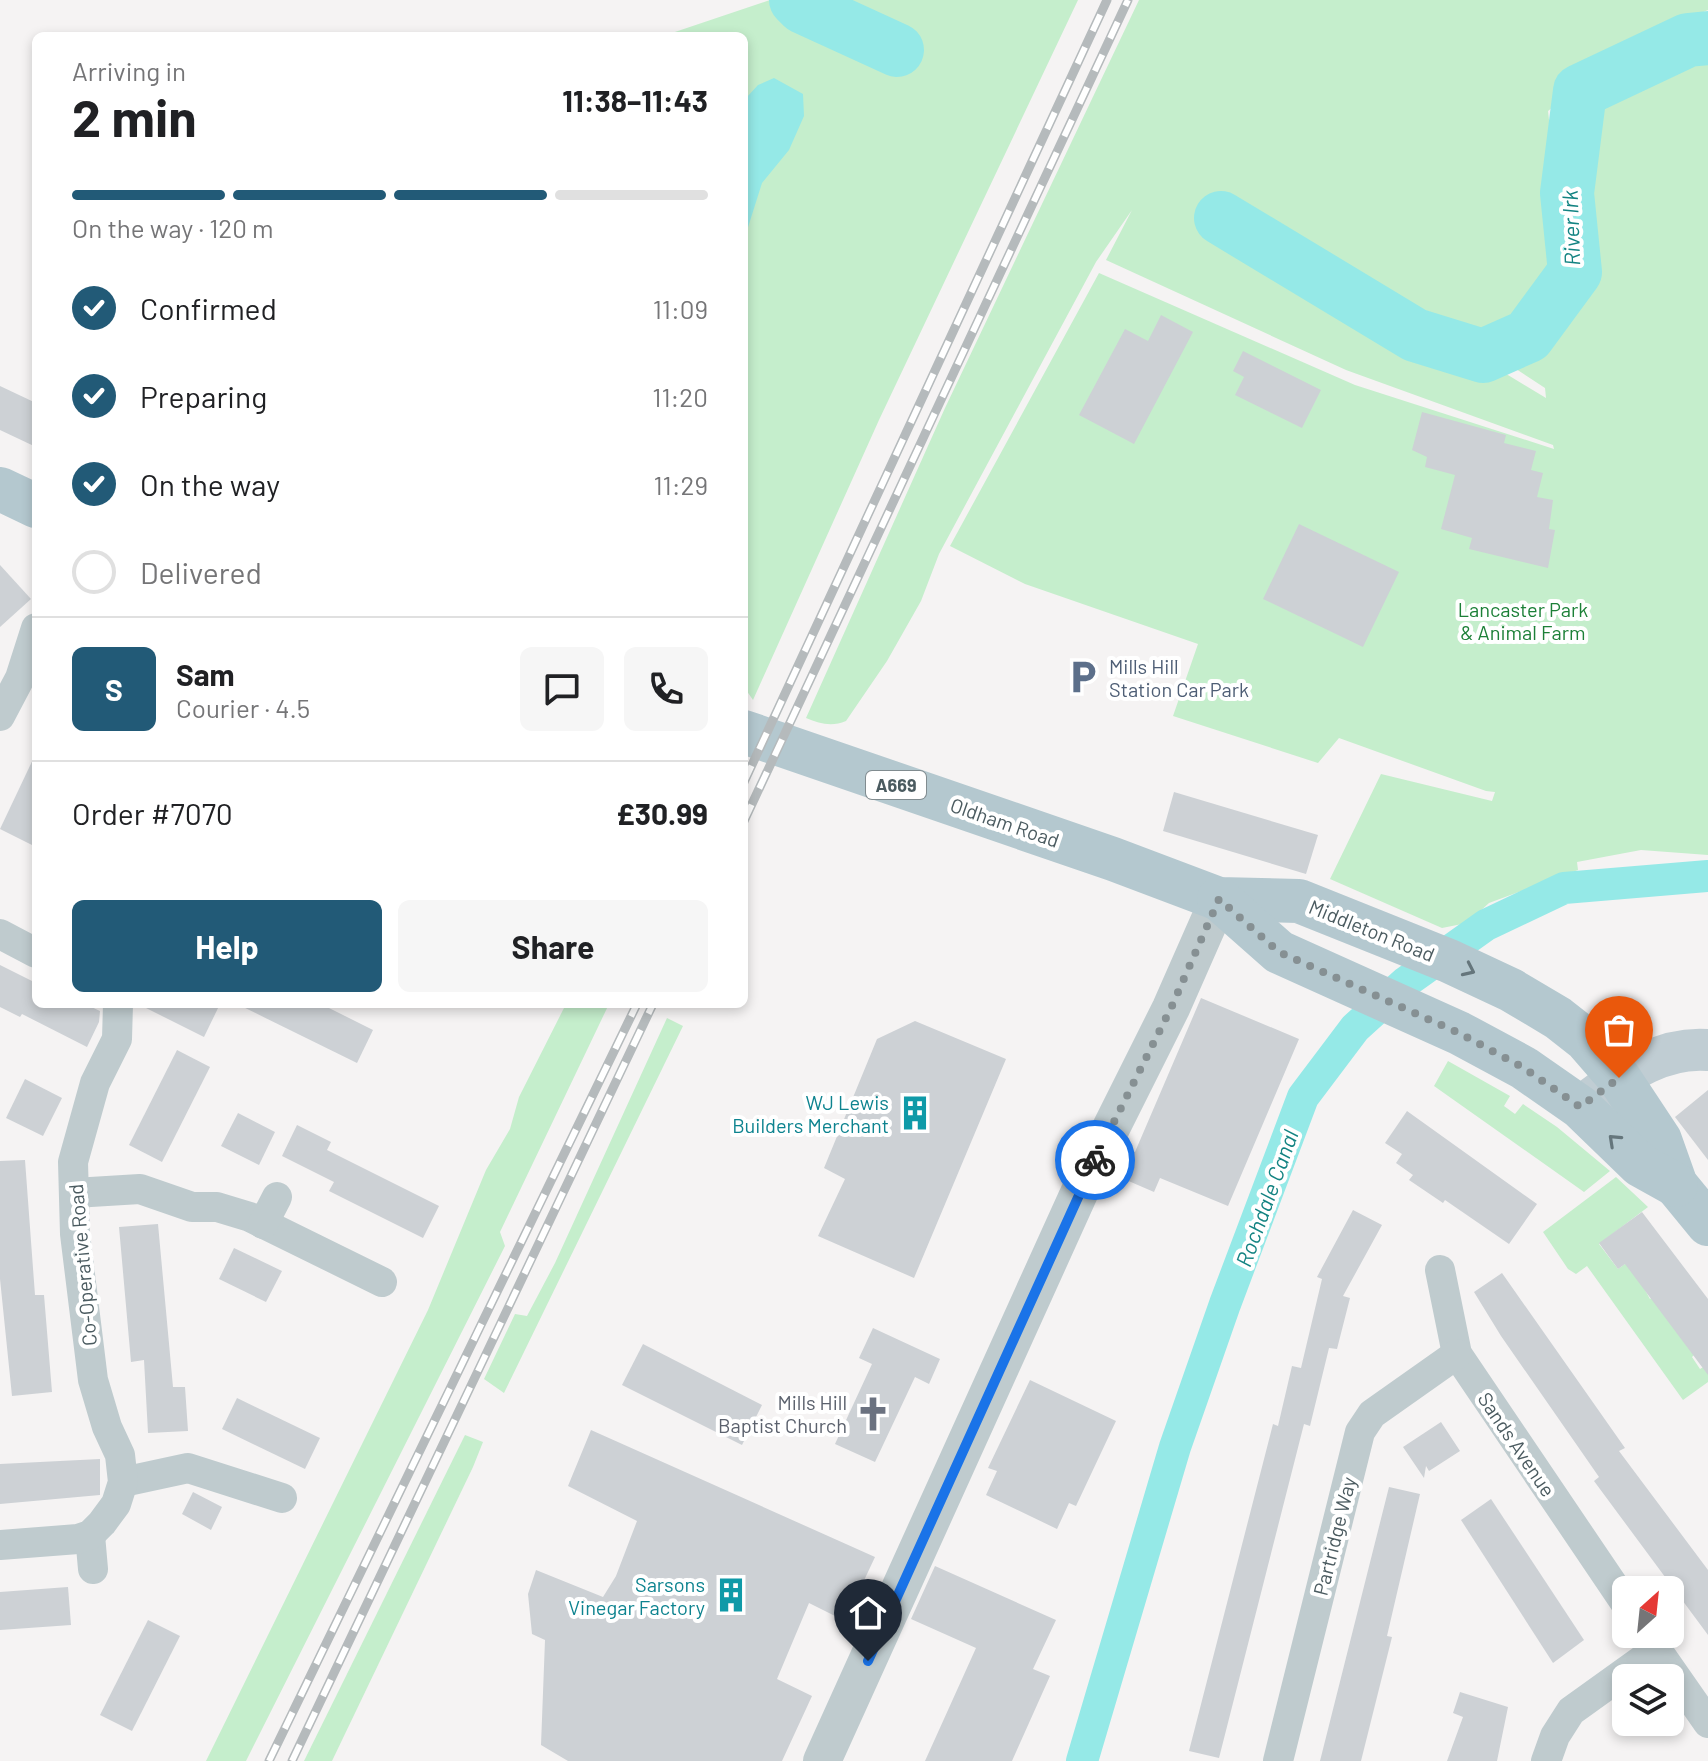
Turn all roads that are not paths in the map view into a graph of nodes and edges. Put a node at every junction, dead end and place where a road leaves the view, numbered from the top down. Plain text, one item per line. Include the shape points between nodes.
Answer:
1 (0, 489) edge
2 (32, 504) edge
3 (32, 640) edge
4 (0, 716) edge
5 (748, 733) edge
6 (1219, 899) junction
7 (0, 934) edge
8 (32, 951) edge
9 (118, 1008) edge
10 (1708, 1050) edge
11 (1619, 1078) junction
12 (1580, 1107) junction
13 (1676, 1185) junction
14 (74, 1193) junction
15 (1708, 1224) edge
16 (1440, 1270) dead end
17 (382, 1282) dead end
18 (1457, 1354) junction
19 (123, 1482) junction
20 (282, 1498) dead end
21 (90, 1535) junction
22 (0, 1545) edge
23 (93, 1569) dead end
24 (1612, 1583) edge
25 (1644, 1648) edge
26 (1655, 1648) edge
27 (1708, 1723) edge
28 (822, 1761) edge
29 (1278, 1761) edge
30 (1546, 1761) edge

1 - 2 main road
3 - 4 street
5 - 6 main road, Oldham Road / A669
6 -> 11 main road, Middleton Road / A669 via 1299,901 1511,990 1586,1040
6 - 12 main road, Middleton Road / A669 via 1279,952 1459,1033 1524,1068
6 - 28 street via 1085,1180
7 - 8 street
9 - 14 street, Co-Operative Road via 117,1039 95,1083 73,1162
10 - 11 main road via 1665,1054
11 - 12 main road
11 - 13 main road, Middleton Road / A669 via 1660,1140
13 -> 12 main road, Middleton Road / A669 via 1640,1165
13 - 15 main road, Middleton Road / A669
14 - 17 street via 140,1189 192,1207 270,1211
14 - 19 street, Co-Operative Road via 93,1380 120,1455
16 - 18 street, Sands Avenue
18 - 24 street, Sands Avenue
18 - 29 street, Partridge Way via 1372,1414 1360,1432
19 - 20 street via 188,1468
19 - 21 street via 116,1504
21 - 22 street
21 - 23 street
25 - 30 street via 1571,1711
26 - 27 street

